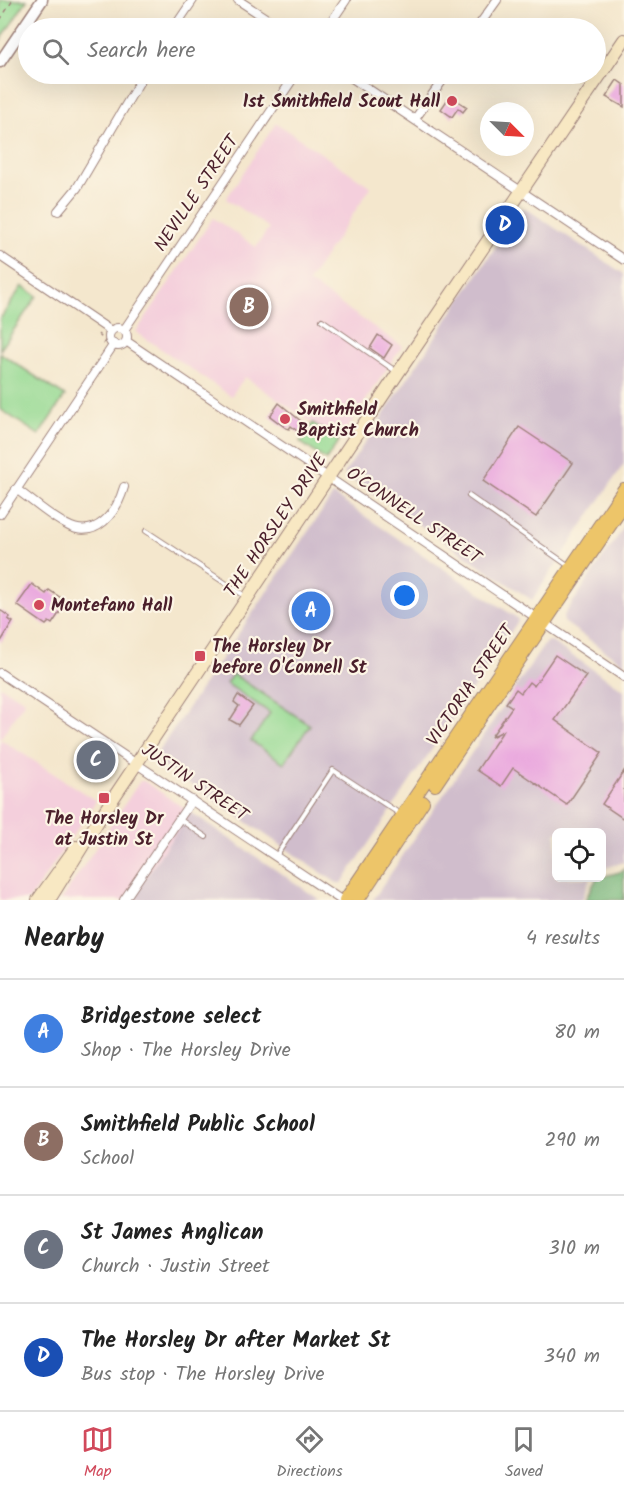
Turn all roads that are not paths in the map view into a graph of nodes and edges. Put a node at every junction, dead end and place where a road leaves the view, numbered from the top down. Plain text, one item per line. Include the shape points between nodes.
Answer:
1 (42, 0) edge
2 (193, 0) edge
3 (238, 0) edge
4 (346, 0) edge
5 (497, 0) edge
6 (30, 18) edge
7 (181, 18) edge
8 (266, 18) edge
9 (334, 18) edge
10 (484, 18) edge
11 (18, 35) edge
12 (624, 40) edge
13 (0, 62) edge
14 (606, 66) edge
15 (137, 84) edge
16 (289, 84) edge
17 (361, 84) edge
18 (440, 84) edge
19 (594, 84) edge
20 (415, 119) junction
21 (521, 191) junction
22 (58, 211) dead end
23 (0, 256) edge
24 (624, 260) edge
25 (322, 320) dead end
26 (124, 330) junction
27 (111, 331) junction
28 (126, 341) junction
29 (114, 344) junction
30 (398, 373) junction
31 (329, 477) junction
32 (123, 488) dead end
33 (16, 489) junction
34 (624, 489) edge
35 (469, 496) dead end
36 (624, 505) edge
37 (0, 514) edge
38 (146, 531) dead end
39 (571, 567) junction
40 (248, 598) junction
41 (540, 621) junction
42 (0, 672) edge
43 (624, 677) edge
44 (138, 763) junction
45 (192, 800) junction
46 (404, 816) junction
47 (179, 819) junction
48 (98, 821) junction
49 (206, 837) dead end
50 (276, 856) junction
51 (38, 900) edge
52 (49, 900) edge
53 (124, 900) edge
54 (343, 900) edge
55 (358, 900) edge

1 - 6 street
2 - 7 street
3 - 8 street
4 - 9 street
5 - 10 street
11 - 13 street
12 - 14 main road, THE HORSLEY DRIVE
15 - 22 street via 77,188
16 - 26 street, NEVILLE STREET
17 - 20 street
18 - 20 street
19 - 21 main road, THE HORSLEY DRIVE
20 - 21 street
21 - 24 street
21 - 30 main road, THE HORSLEY DRIVE
23 - 27 street
25 - 30 lane
26 - 27 street
26 - 28 street
27 - 29 street
28 - 29 street
28 - 31 street, O'CONNELL STREET
29 - 33 street
30 - 31 main road, THE HORSLEY DRIVE
31 - 40 main road, THE HORSLEY DRIVE
31 - 41 street, O'CONNELL STREET
32 - 33 street via 113,514 90,529 67,526
33 - 37 street
34 - 39 main road, VICTORIA STREET
35 - 39 lane
36 - 41 main road, VICTORIA STREET
38 - 40 lane
39 - 41 main road, VICTORIA STREET
40 - 44 main road, THE HORSLEY DRIVE
41 - 43 street, O'CONNELL STREET
41 - 46 main road, VICTORIA STREET
41 - 55 main road, VICTORIA STREET
42 - 44 street, JUSTIN STREET
44 - 45 street, JUSTIN STREET
44 - 48 main road, THE HORSLEY DRIVE
45 - 47 street
45 - 50 street, JUSTIN STREET
46 - 50 lane via 333,770
46 - 54 main road, VICTORIA STREET
47 - 49 lane
47 - 53 street
48 - 51 main road, THE HORSLEY DRIVE
48 - 52 main road, THE HORSLEY DRIVE
50 - 54 street, JUSTIN STREET

